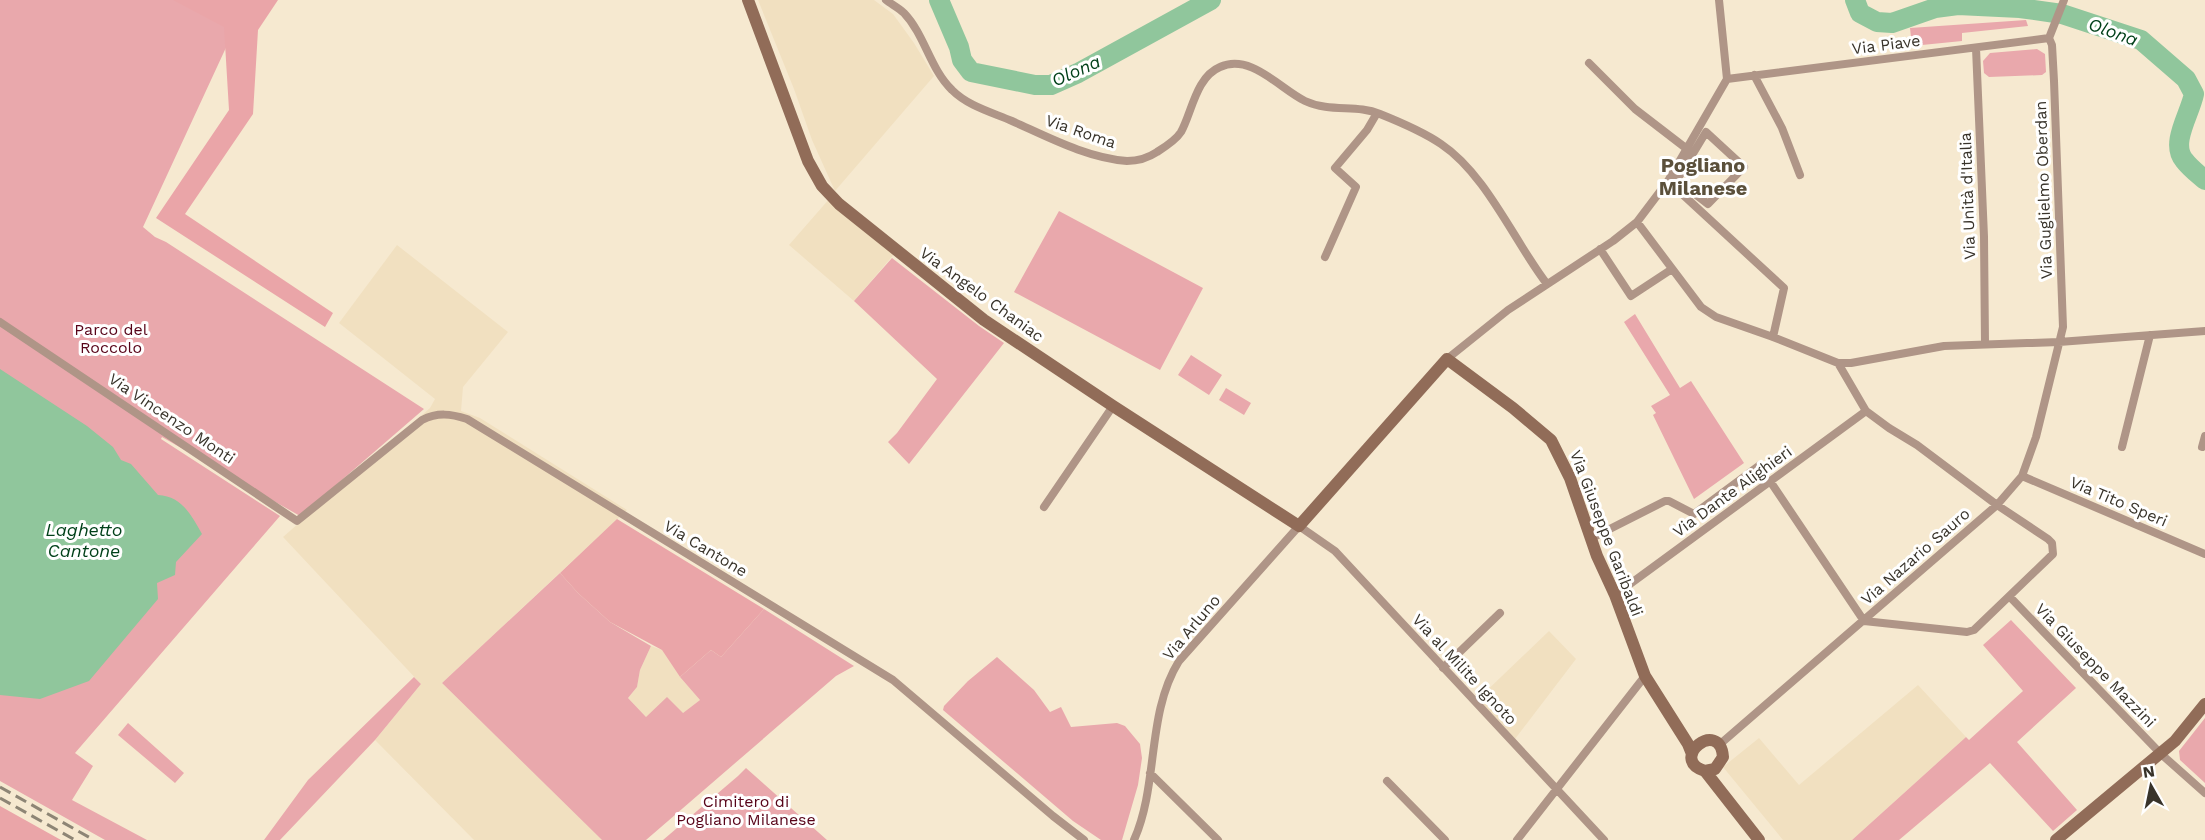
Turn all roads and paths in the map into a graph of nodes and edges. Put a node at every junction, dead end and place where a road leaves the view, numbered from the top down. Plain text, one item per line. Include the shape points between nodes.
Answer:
1 (748, 0) edge
2 (886, 0) edge
3 (1719, 0) edge
4 (2063, 1) edge
5 (2049, 38) junction
6 (1976, 48) junction
7 (1589, 63) dead end
8 (1754, 75) junction
9 (1727, 79) junction
10 (1377, 113) junction
11 (1687, 149) junction
12 (1800, 175) dead end
13 (1673, 181) junction
14 (1637, 222) junction
15 (1600, 249) junction
16 (1326, 257) dead end
17 (1672, 269) junction
18 (1547, 284) junction
19 (0, 322) edge
20 (2205, 331) edge
21 (2150, 335) junction
22 (1773, 336) junction
23 (2059, 342) junction
24 (1984, 343) junction
25 (1446, 359) junction
26 (1838, 363) junction
27 (1113, 406) junction
28 (1866, 411) junction
29 (2205, 436) edge
30 (2122, 447) dead end
31 (2202, 447) dead end
32 (1760, 465) dead end
33 (2022, 476) junction
34 (1770, 481) junction
35 (1997, 504) junction
36 (1044, 507) dead end
37 (297, 521) joint
38 (1299, 526) junction
39 (1592, 538) junction
40 (2205, 554) edge
41 (1615, 595) junction
42 (2010, 597) junction
43 (1500, 614) dead end
44 (1864, 621) junction
45 (1443, 668) junction
46 (1645, 676) junction
47 (2205, 704) edge
48 (1674, 724) junction
49 (1715, 743) junction
50 (1692, 754) junction
51 (2161, 754) junction
52 (1711, 769) junction
53 (1150, 773) junction
54 (1387, 781) dead end
55 (1555, 789) junction
56 (2205, 793) edge
57 (1084, 840) edge
58 (1134, 840) edge
59 (1218, 840) edge
60 (1445, 840) edge
61 (1517, 840) edge
62 (1604, 840) edge
63 (1759, 840) edge
64 (2056, 840) edge

1 - 27 street, Via Angelo Chaniac via 802,147 830,196 984,320
2 - 10 street, Via Roma via 904,14 951,90 972,105 1106,158 1147,158 1165,147 1180,133 1210,75 1220,67 1237,64 1272,78 1314,105
3 - 9 street
4 - 5 street
5 - 6 street, Via Piave
5 - 23 street, Via Guglielmo Oberdan via 2062,274 2063,327
6 - 8 street, Via Piave
6 - 24 street, Via Unità d'Italia
7 - 11 street via 1635,109
8 - 9 street, Via Piave
8 - 12 street via 1782,128
9 - 11 street
10 - 16 street via 1335,168 1356,187
10 - 18 street, Via Roma via 1442,144 1466,166
11 - 13 street
13 - 13 street via 1707,204 1744,167 1706,132
13 - 14 street
13 - 22 street via 1784,288
14 - 15 street
14 - 17 street
15 - 17 street via 1631,296
15 - 18 street
17 - 22 street via 1701,307
18 - 25 street via 1508,309
19 - 37 street, Via Vincenzo Monti
20 - 21 street
21 - 23 street
21 - 30 street
22 - 26 street
23 - 24 street
23 - 33 street, Via Nazario Sauro via 2036,437
24 - 26 street
25 - 38 street
25 - 39 street, Via Giuseppe Garibaldi via 1551,440
26 - 28 street
27 - 36 street
27 - 38 street, Via Angelo Chaniac
28 - 34 street, Via Dante Alighieri
28 - 35 street
29 - 31 street
32 - 39 street via 1694,514 1665,501
33 - 35 street, Via Nazario Sauro
33 - 40 street, Via Tito Speri
34 - 41 street, Via Dante Alighieri
34 - 44 street
35 - 42 street via 2048,539 2054,548 2050,559
35 - 44 street, Via Nazario Sauro
37 - 57 street, Via Cantone via 422,420 440,414 467,419 893,680
38 - 45 street, Via al Milite Ignoto via 1335,551
38 - 53 street, Via Arluno via 1172,671
39 - 41 street, Via Giuseppe Garibaldi
41 - 46 street, Via Giuseppe Garibaldi
42 - 44 street via 1970,632
42 - 51 street, Via Giuseppe Mazzini
43 - 45 street
44 - 49 street, Via Nazario Sauro
45 - 55 street, Via al Milite Ignoto
46 - 48 street, Via Giuseppe Garibaldi
46 - 55 street
47 - 51 street via 2187,729
48 - 49 street, Via Giuseppe Garibaldi via 1692,738
48 - 50 street, Via Giuseppe Garibaldi
49 - 50 street via 1695,747
49 - 52 street via 1723,757
50 - 52 street, Via Giuseppe Garibaldi via 1696,766
51 - 56 street, Via Giuseppe Mazzini
51 - 64 street
52 - 63 street, Via Giuseppe Garibaldi
53 - 58 street, Via Arluno
53 - 59 street
54 - 60 street
55 - 61 street
55 - 62 street, Via al Milite Ignoto

